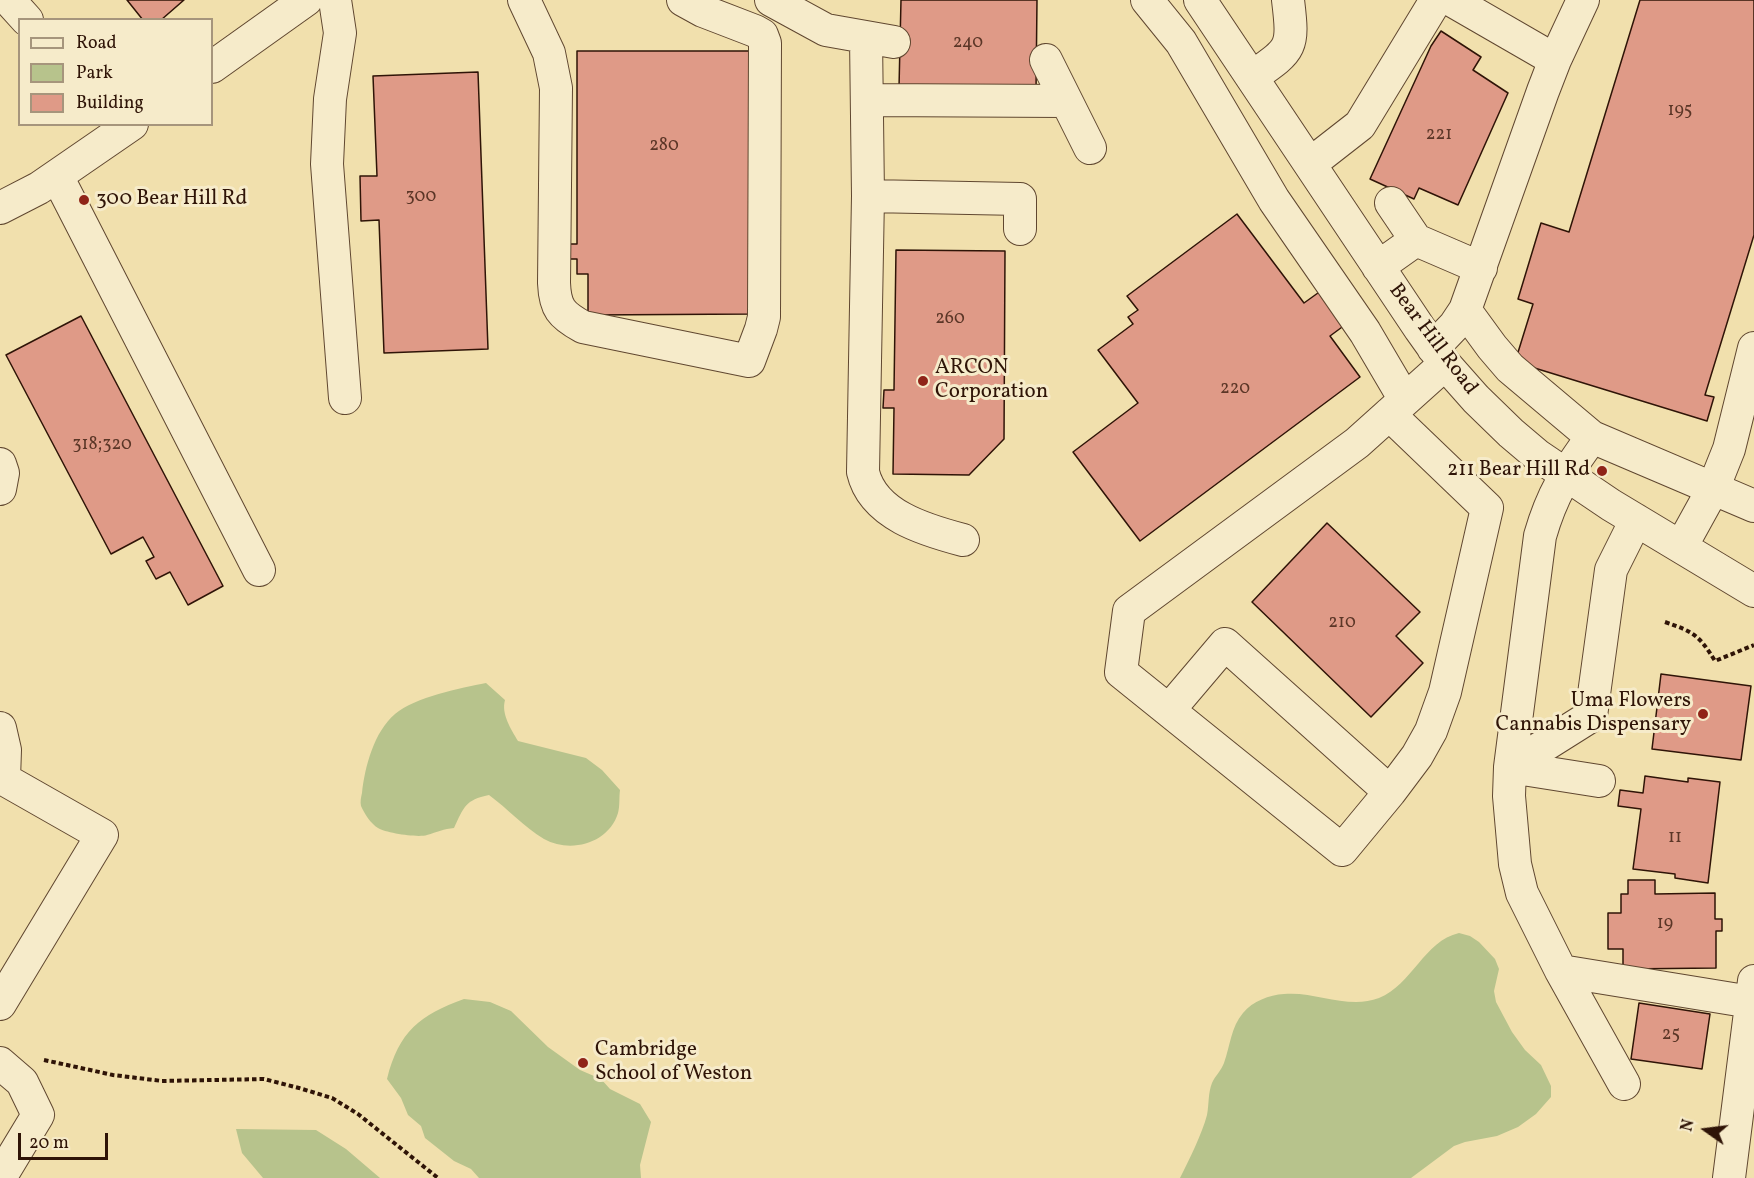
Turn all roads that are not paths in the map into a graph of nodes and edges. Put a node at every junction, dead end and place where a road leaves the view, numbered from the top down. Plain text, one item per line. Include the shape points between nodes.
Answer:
1 (9, 0) edge
2 (306, 0) edge
3 (335, 0) edge
4 (524, 0) edge
5 (683, 0) edge
6 (771, 0) edge
7 (1147, 0) edge
8 (1200, 0) edge
9 (1288, 0) edge
10 (1436, 0) edge
11 (1451, 0) edge
12 (1583, 0) edge
13 (25, 18) edge
14 (1046, 60) dead end
15 (1555, 60) junction
16 (213, 67) edge
17 (1252, 77) junction
18 (867, 100) junction
19 (1066, 101) junction
20 (126, 126) edge
21 (1289, 132) junction
22 (93, 136) edge
23 (1090, 148) dead end
24 (1250, 160) junction
25 (1310, 164) junction
26 (57, 176) junction
27 (868, 196) junction
28 (1391, 203) dead end
29 (0, 208) edge
30 (1020, 229) dead end
31 (1416, 240) junction
32 (1377, 267) junction
33 (1480, 268) junction
34 (1465, 310) junction
35 (1754, 348) edge
36 (1439, 356) junction
37 (345, 398) dead end
38 (1397, 407) junction
39 (1592, 436) junction
40 (0, 464) edge
41 (1564, 475) junction
42 (0, 489) edge
43 (1713, 489) junction
44 (1754, 507) edge
45 (1636, 520) junction
46 (963, 540) dead end
47 (1681, 547) junction
48 (259, 570) dead end
49 (1754, 591) edge
50 (1169, 710) junction
51 (0, 728) edge
52 (1510, 767) junction
53 (2, 778) edge
54 (1599, 781) dead end
55 (1390, 792) junction
56 (1561, 971) junction
57 (1753, 992) edge
58 (0, 1004) edge
59 (1750, 1048) edge
60 (0, 1063) edge
61 (1624, 1084) dead end
62 (0, 1178) edge
63 (1729, 1178) edge

1 - 13 street
2 - 16 street
3 - 37 street via 339,40 330,99 327,164
4 - 5 street via 549,53 556,88 554,283 559,308 583,327 749,362 764,317 765,43 755,30
6 - 18 street via 826,30 880,40
7 - 24 street via 1181,42
8 - 17 street, Bear Hill Road
9 - 17 street via 1291,34 1286,49
10 - 25 street via 1360,125
11 - 15 street
12 - 15 street
14 - 19 street
15 - 33 street
17 - 21 street, Bear Hill Road
18 - 19 street
18 - 27 street
19 - 23 street
20 - 22 street
21 - 24 street
21 - 25 street, Bear Hill Road
22 - 26 street
24 - 38 street via 1365,332
25 - 32 street, Bear Hill Road
26 - 29 street
26 - 48 street
27 - 30 street via 1020,199
27 - 46 street via 863,472 866,483 887,509 936,533
28 - 31 street
31 - 32 street
31 - 33 street
32 - 36 street, Bear Hill Road
33 - 34 street
34 - 36 street via 1448,333
34 - 39 street via 1510,368
35 - 43 street via 1737,421
36 - 38 street
36 - 41 street, Bear Hill Road via 1511,433
38 - 50 street via 1328,466 1129,610 1121,672
38 - 55 street via 1487,508 1445,692 1416,756
39 - 41 street
39 - 43 street
40 - 42 street
41 - 45 street, Bear Hill Road
41 - 52 street via 1538,544
43 - 44 street
43 - 47 street
45 - 47 street, Bear Hill Road
45 - 52 street via 1611,570 1591,716
47 - 49 street, Bear Hill Road
50 - 55 street via 1342,850
50 - 55 street via 1225,644
51 - 53 street via 4,750
52 - 54 street
52 - 56 street via 1509,796 1518,879
53 - 58 street via 102,835
56 - 57 street
56 - 61 street
57 - 59 street
59 - 63 street
60 - 62 street via 22,1082 38,1115

